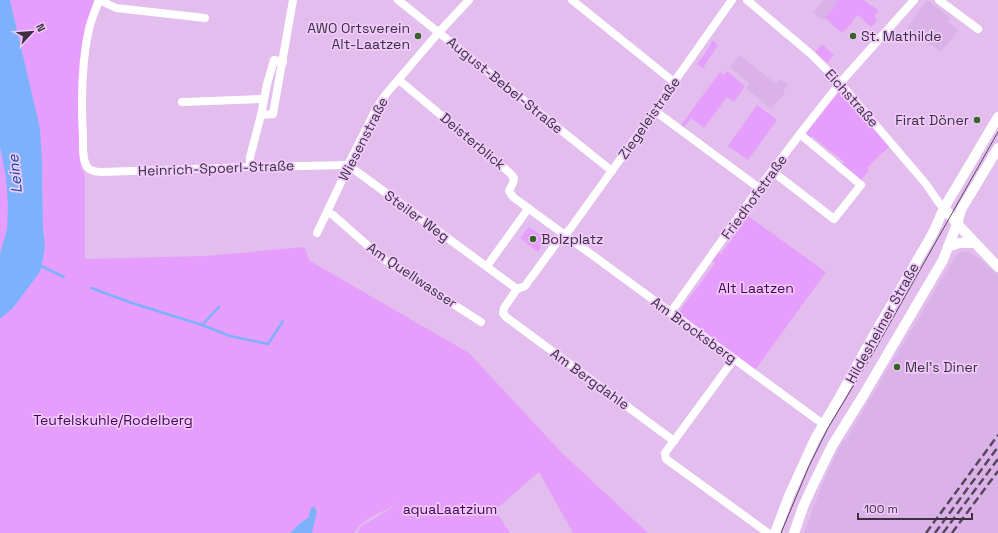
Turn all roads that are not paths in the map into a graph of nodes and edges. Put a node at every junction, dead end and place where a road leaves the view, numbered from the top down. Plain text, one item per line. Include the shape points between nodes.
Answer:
1 (99, 0) edge
2 (293, 0) edge
3 (398, 0) edge
4 (470, 0) edge
5 (572, 0) edge
6 (732, 0) edge
7 (747, 0) edge
8 (914, 0) edge
9 (939, 0) edge
10 (205, 18) dead end
11 (978, 29) dead end
12 (440, 32) junction
13 (283, 62) junction
14 (399, 80) junction
15 (674, 82) junction
16 (840, 83) junction
17 (264, 99) junction
18 (182, 102) dead end
19 (655, 111) junction
20 (261, 115) junction
21 (998, 117) edge
22 (800, 134) junction
23 (998, 148) edge
24 (348, 165) junction
25 (250, 167) junction
26 (612, 171) junction
27 (772, 172) junction
28 (759, 188) junction
29 (944, 208) junction
30 (528, 209) junction
31 (327, 212) junction
32 (957, 224) junction
33 (316, 233) dead end
34 (564, 235) junction
35 (975, 243) junction
36 (948, 247) junction
37 (487, 266) junction
38 (998, 267) edge
39 (517, 289) junction
40 (671, 312) junction
41 (506, 316) joint
42 (481, 322) dead end
43 (734, 359) junction
44 (823, 424) junction
45 (674, 441) junction
46 (768, 533) edge
47 (775, 533) edge
48 (794, 533) edge

1 - 10 street via 116,8
1 - 25 street, Heinrich-Spoerl-Straße via 89,28 81,83 84,156 87,166 92,171 101,172
2 - 13 street
3 - 12 street, August-Bebel-Straße
4 - 12 street, Wiesenstraße
5 - 15 street
6 - 15 street, Ziegeleistraße
7 - 16 street, Eichstraße via 812,55
8 - 16 street, Friedhofstraße
9 - 11 street
12 - 14 street, Wiesenstraße
12 - 26 street, August-Bebel-Straße
13 - 17 street via 274,60
13 - 20 street via 273,114
14 - 24 street, Wiesenstraße via 376,109
14 - 30 street, Deisterblick via 510,173 514,178 509,191
15 - 19 street, Ziegeleistraße
16 - 22 street, Friedhofstraße
16 - 29 street, Eichstraße
17 - 18 street
17 - 20 street
19 - 26 street, Ziegeleistraße
19 - 28 street
20 - 25 street via 250,157
21 - 29 main road, Hildesheimer Straße
22 - 27 street, Friedhofstraße
22 - 27 street via 861,185 834,219
23 - 32 main road, Hildesheimer Straße via 961,210
24 - 25 street, Heinrich-Spoerl-Straße
24 - 31 street, Wiesenstraße
24 - 37 street, Steiler Weg
26 - 34 street, Ziegeleistraße
27 - 28 street, Friedhofstraße
28 - 40 street, Friedhofstraße
29 - 32 main road
29 - 44 main road, Hildesheimer Straße via 933,233
30 - 34 street, Am Brocksberg
30 - 37 street
31 - 33 street, Wiesenstraße
31 - 42 street, Am Quellwasser via 383,259
32 - 35 main road
32 - 36 main road, Hildesheimer Straße
34 - 39 street, Ziegeleistraße via 525,286
34 - 40 street, Am Brocksberg
35 - 36 main road via 959,243
35 - 38 main road
36 - 48 main road, Hildesheimer Straße via 832,446 812,486
37 - 39 street, Steiler Weg
39 - 41 street, Ziegeleistraße via 504,308 503,313
40 - 43 street, Am Brocksberg
41 - 45 street, Am Bergdahle
43 - 44 street, Am Brocksberg
43 - 45 street
44 - 47 main road, Hildesheimer Straße
45 - 46 street via 665,453 666,459

